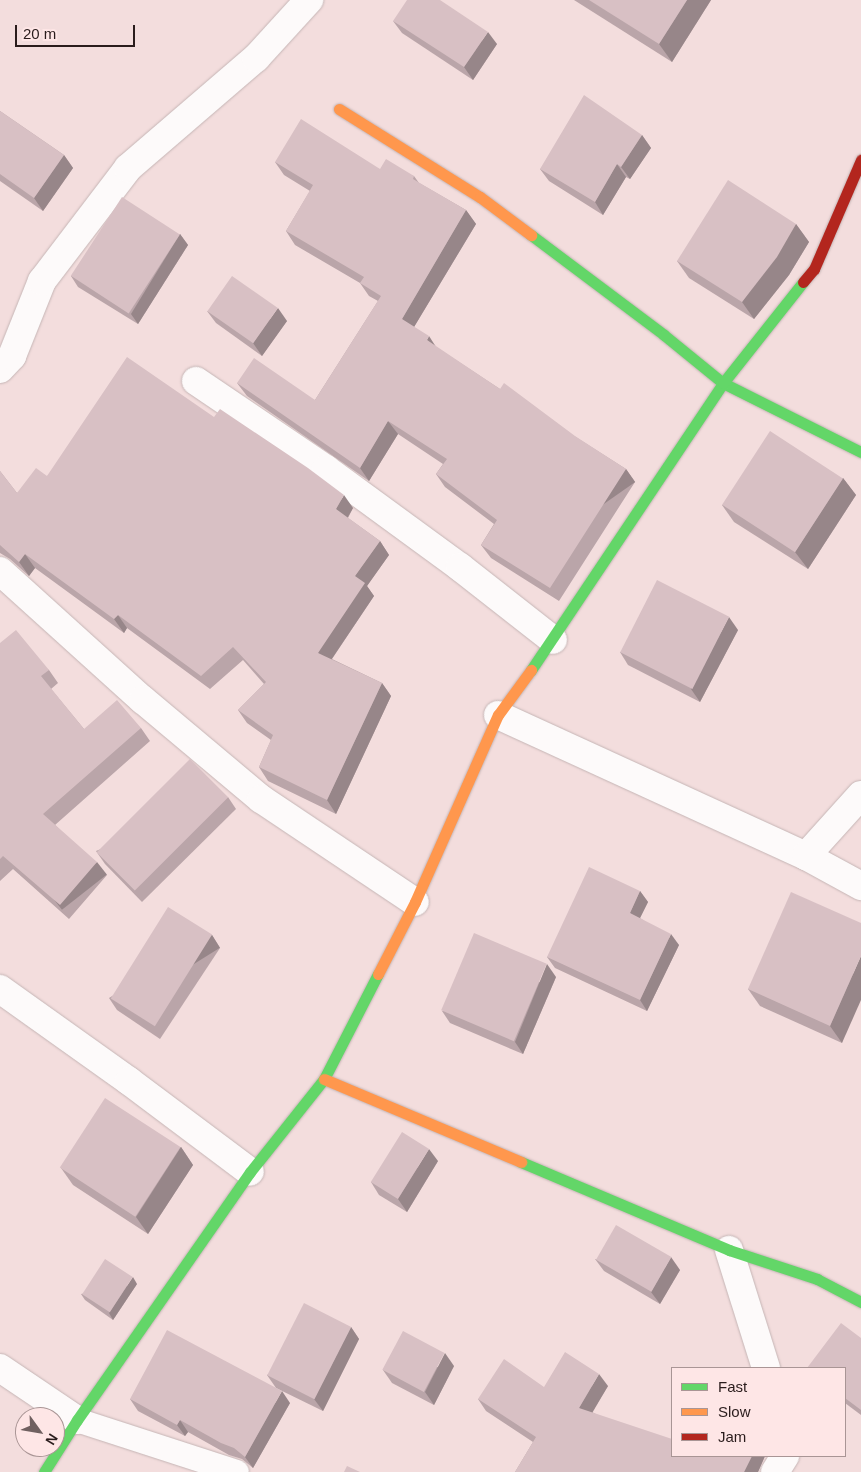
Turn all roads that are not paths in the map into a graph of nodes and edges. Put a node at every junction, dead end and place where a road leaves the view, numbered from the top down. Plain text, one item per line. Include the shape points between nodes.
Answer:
1 (309, 0) edge
2 (339, 109) dead end
3 (861, 160) edge
4 (0, 369) edge
5 (196, 381) dead end
6 (722, 384) junction
7 (861, 452) edge
8 (0, 571) edge
9 (553, 640) junction
10 (498, 715) junction
11 (861, 796) edge
12 (806, 856) junction
13 (861, 886) edge
14 (415, 902) junction
15 (0, 989) edge
16 (324, 1079) junction
17 (250, 1172) junction
18 (729, 1250) junction
19 (861, 1302) edge
20 (766, 1367) edge
21 (0, 1368) edge
22 (78, 1420) junction
23 (784, 1457) edge
24 (44, 1472) edge
25 (237, 1472) edge
26 (775, 1472) edge

1 - 4 street via 256,58 128,168 42,281 12,356
2 - 6 street via 480,197 664,335
3 - 6 street via 814,269
5 - 9 street via 326,469
6 - 7 street
6 - 9 street
8 - 14 street via 143,700 261,799
9 - 10 street
10 - 12 street
10 - 14 street
11 - 12 street
12 - 13 street
14 - 16 street
15 - 17 street
16 - 17 street
16 - 18 street
17 - 22 street
18 - 19 street via 817,1279
18 - 20 street
21 - 22 street
22 - 24 street
22 - 25 lane
23 - 26 street

